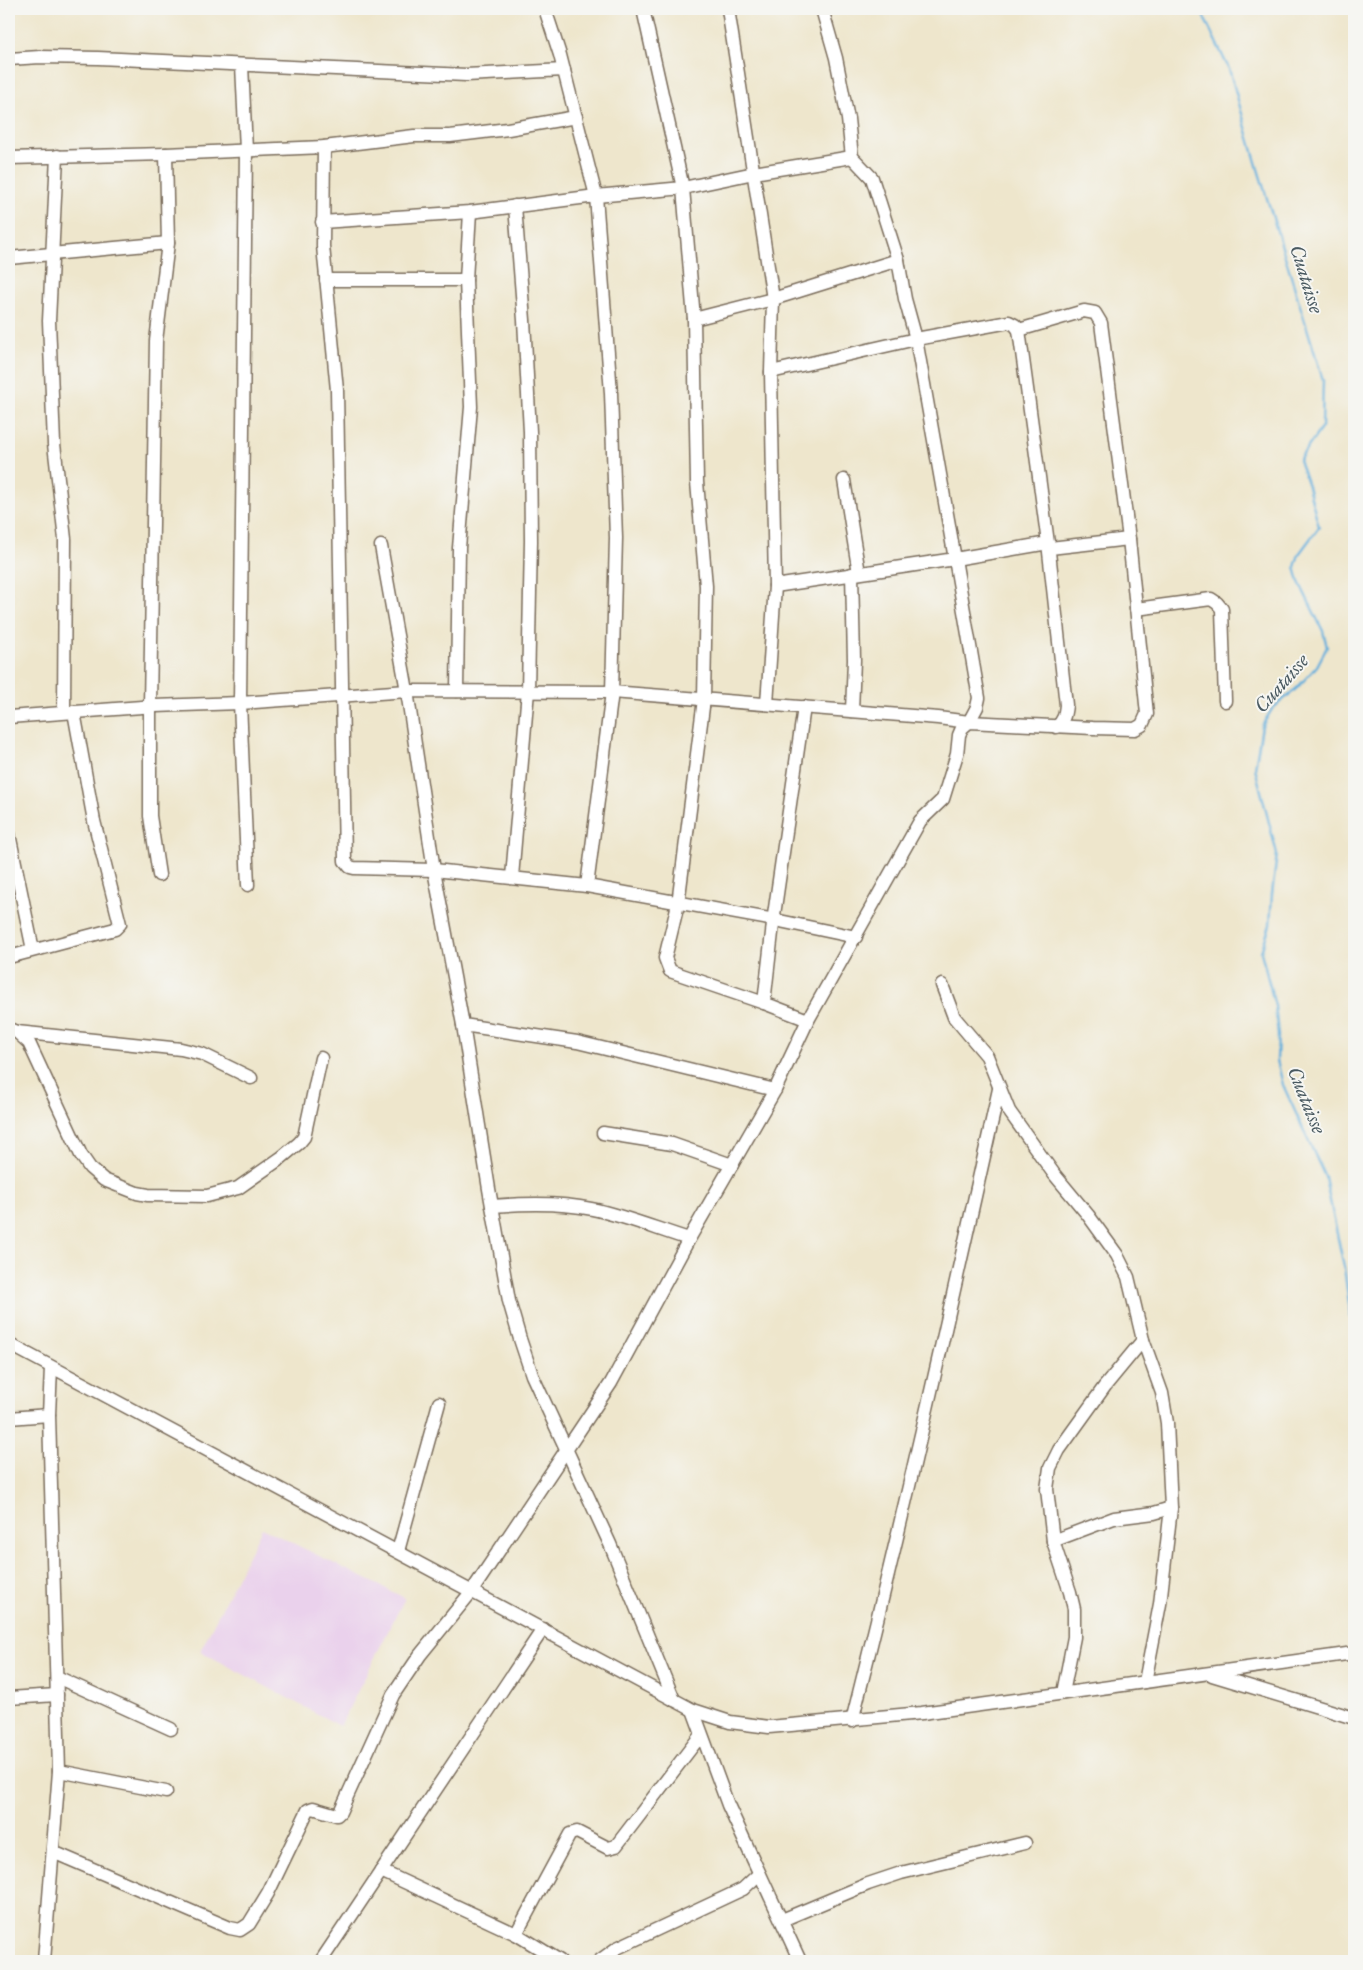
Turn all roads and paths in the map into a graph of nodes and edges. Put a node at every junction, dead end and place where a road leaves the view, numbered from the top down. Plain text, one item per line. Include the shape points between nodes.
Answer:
1 (545, 9) edge
2 (643, 9) edge
3 (728, 9) edge
4 (822, 9) edge
5 (9, 60) edge
6 (242, 65) junction
7 (564, 70) junction
8 (576, 117) junction
9 (324, 147) junction
10 (246, 150) junction
11 (166, 154) junction
12 (57, 156) junction
13 (852, 157) junction
14 (9, 158) edge
15 (754, 173) junction
16 (683, 188) junction
17 (596, 196) junction
18 (515, 206) junction
19 (470, 212) junction
20 (322, 222) junction
21 (168, 243) junction
22 (53, 255) junction
23 (9, 258) edge
24 (898, 260) junction
25 (326, 280) junction
26 (466, 280) junction
27 (773, 299) junction
28 (694, 319) junction
29 (1019, 330) junction
30 (916, 339) junction
31 (771, 372) junction
32 (844, 480) dead end
33 (1129, 540) junction
34 (1049, 545) junction
35 (382, 546) dead end
36 (955, 559) junction
37 (855, 574) junction
38 (775, 586) junction
39 (1136, 609) junction
40 (407, 691) junction
41 (457, 691) junction
42 (528, 691) junction
43 (612, 692) junction
44 (342, 694) junction
45 (704, 699) junction
46 (1225, 702) dead end
47 (240, 703) junction
48 (767, 704) junction
49 (150, 706) junction
50 (804, 707) junction
51 (852, 711) junction
52 (69, 712) junction
53 (9, 717) edge
54 (969, 722) junction
55 (1056, 727) junction
56 (9, 834) edge
57 (434, 870) junction
58 (160, 876) dead end
59 (512, 877) junction
60 (248, 885) dead end
61 (587, 886) junction
62 (678, 904) junction
63 (773, 920) junction
64 (856, 937) junction
65 (33, 950) junction
66 (9, 957) edge
67 (942, 985) dead end
68 (764, 1003) junction
69 (808, 1020) junction
70 (463, 1025) junction
71 (13, 1031) edge
72 (321, 1058) dead end
73 (251, 1078) dead end
74 (999, 1089) junction
75 (775, 1090) junction
76 (603, 1133) dead end
77 (732, 1166) junction
78 (492, 1206) junction
79 (689, 1239) junction
80 (1143, 1340) junction
81 (9, 1344) edge
82 (51, 1367) junction
83 (439, 1404) dead end
84 (49, 1415) junction
85 (9, 1418) edge
86 (566, 1448) junction
87 (1172, 1508) junction
88 (1053, 1541) junction
89 (398, 1551) junction
90 (472, 1591) junction
91 (544, 1629) junction
92 (1354, 1653) edge
93 (1208, 1673) junction
94 (57, 1678) junction
95 (1146, 1682) junction
96 (1064, 1693) junction
97 (57, 1694) junction
98 (9, 1698) edge
99 (674, 1700) junction
100 (693, 1710) junction
101 (1354, 1718) edge
102 (852, 1721) junction
103 (171, 1728) dead end
104 (701, 1735) junction
105 (59, 1771) junction
106 (166, 1792) dead end
107 (1025, 1843) dead end
108 (53, 1852) junction
109 (380, 1871) junction
110 (759, 1874) junction
111 (782, 1920) junction
112 (516, 1934) junction
113 (44, 1961) edge
114 (321, 1961) edge
115 (560, 1961) edge
116 (599, 1961) edge
117 (800, 1961) edge

1 - 7 street
2 - 16 street
3 - 15 street
4 - 13 street via 836,58
5 - 6 street via 89,58
6 - 7 street via 466,75
6 - 10 street
7 - 8 street
8 - 9 street via 450,136 414,136
8 - 17 street
9 - 10 street
9 - 20 street
10 - 11 street
10 - 47 street
11 - 12 street
11 - 21 street
12 - 14 street
12 - 22 street
13 - 15 street
13 - 24 street via 872,178
15 - 16 street
15 - 27 street
16 - 17 street
16 - 28 street
17 - 18 street
17 - 43 street via 610,393 615,528
18 - 19 street
18 - 42 street via 530,432
19 - 20 street
19 - 26 street
20 - 25 street
21 - 22 street
21 - 49 street via 156,340
22 - 23 street
22 - 52 street via 49,321 54,444 65,540
24 - 27 street
24 - 30 street
25 - 26 street
25 - 44 street via 338,390
26 - 41 street via 471,407 459,548
27 - 28 street
27 - 31 street
28 - 45 street via 697,482 706,586
29 - 30 street via 1009,322
29 - 33 street via 1084,311 1098,316
29 - 34 street
30 - 31 street
30 - 36 street
31 - 38 street
32 - 37 street
33 - 34 street
33 - 39 street
34 - 36 street
34 - 55 street via 1066,705 1066,713
35 - 40 street
36 - 37 street
36 - 54 street via 979,698
37 - 38 street
37 - 51 street
38 - 48 street
39 - 46 street via 1212,599 1218,603 1222,609
39 - 55 street via 1147,714 1142,725 1135,729
40 - 41 street
40 - 44 street
40 - 57 street
41 - 42 street
42 - 43 street
42 - 59 street
43 - 45 street
43 - 61 street
44 - 47 street
44 - 57 street via 347,865 354,868
45 - 48 street
45 - 62 street
47 - 49 street
47 - 60 street
48 - 50 street
49 - 52 street
49 - 58 street via 150,816
50 - 51 street
50 - 63 street
51 - 54 street
52 - 53 street
52 - 65 street via 120,924 115,929
54 - 55 street
54 - 64 street via 959,735 957,754 943,799 920,821
56 - 65 street
57 - 59 street
57 - 70 street
59 - 61 street
61 - 62 street
62 - 63 street
62 - 68 street via 665,958 670,971
63 - 64 street
63 - 68 street
64 - 69 street
65 - 66 street
67 - 74 street via 954,1017 987,1056
68 - 69 street
69 - 75 street
70 - 75 street via 577,1042
70 - 78 street
71 - 72 street via 32,1047 90,1168 104,1180 148,1195 207,1196 229,1191 246,1183 293,1148 304,1137
71 - 73 street via 181,1049 202,1054
74 - 80 street via 1019,1126 1117,1255 1128,1278
74 - 102 street via 887,1583
75 - 77 street
76 - 77 street via 672,1144
77 - 79 street
78 - 79 street via 529,1203 593,1209
78 - 86 street via 509,1301 520,1339 532,1375
79 - 86 street via 611,1383
80 - 87 street via 1162,1393
80 - 88 street via 1105,1386 1059,1450 1050,1468 1047,1490
81 - 82 street
82 - 84 street
82 - 89 street
83 - 89 street
84 - 85 street
84 - 94 street
86 - 90 street
86 - 99 street via 610,1544
87 - 88 street via 1114,1518
87 - 95 street
88 - 96 street via 1074,1609 1074,1638
89 - 90 street
90 - 91 street
90 - 108 street via 420,1655 393,1695 340,1812 337,1816 313,1808 308,1810 268,1893 244,1928 230,1928
91 - 99 street
91 - 109 street
92 - 93 street
93 - 95 street
93 - 101 street
94 - 97 street
94 - 103 street
95 - 96 street
96 - 102 street
97 - 98 street
97 - 105 street
99 - 100 street
100 - 102 street via 730,1722 769,1727
100 - 104 street
104 - 110 street
104 - 112 street via 616,1846 608,1848 577,1832 570,1834
105 - 106 street
105 - 108 street
107 - 111 street via 893,1876
108 - 113 street
109 - 112 street
109 - 114 street
110 - 111 street
110 - 116 street via 743,1890 617,1948
111 - 117 street
112 - 115 street

